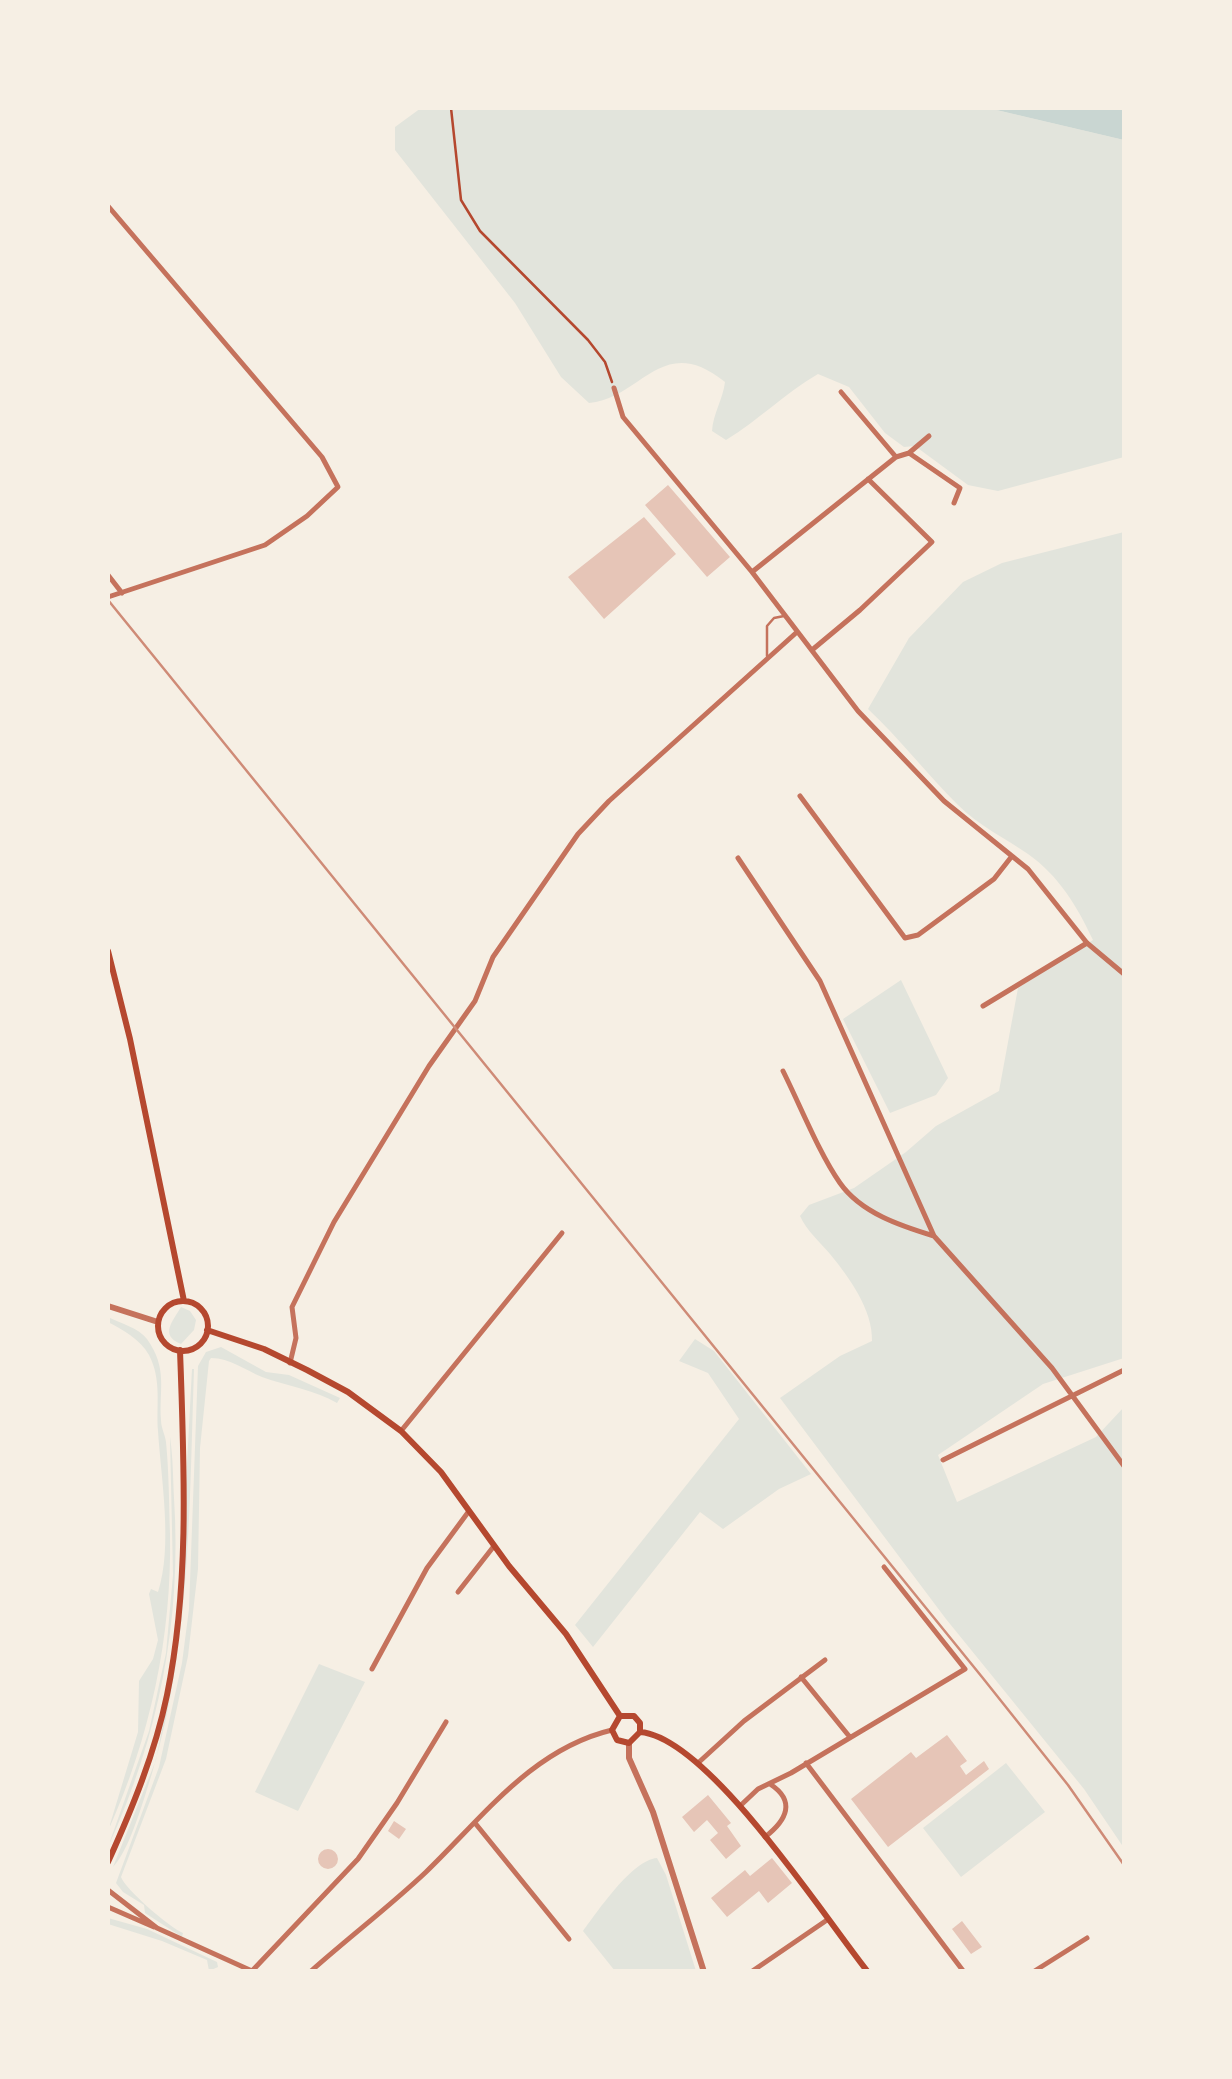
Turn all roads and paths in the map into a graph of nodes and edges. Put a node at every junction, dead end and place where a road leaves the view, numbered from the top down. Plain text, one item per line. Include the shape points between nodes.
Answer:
1 (451, 108) edge
2 (108, 206) edge
3 (614, 388) joint
4 (841, 392) dead end
5 (929, 436) dead end
6 (909, 454) junction
7 (896, 457) junction
8 (868, 480) junction
9 (954, 503) dead end
10 (752, 572) junction
11 (108, 576) edge
12 (122, 593) junction
13 (108, 596) edge
14 (786, 616) junction
15 (797, 632) junction
16 (812, 650) junction
17 (767, 658) junction
18 (800, 796) dead end
19 (1012, 856) junction
20 (738, 858) dead end
21 (1087, 942) junction
22 (108, 951) edge
23 (1124, 974) edge
24 (983, 1006) dead end
25 (784, 1071) dead end
26 (562, 1233) dead end
27 (934, 1236) junction
28 (184, 1301) junction
29 (108, 1306) edge
30 (158, 1322) junction
31 (207, 1330) junction
32 (180, 1350) junction
33 (290, 1363) junction
34 (1124, 1370) edge
35 (1072, 1395) junction
36 (401, 1432) junction
37 (943, 1460) dead end
38 (1124, 1466) edge
39 (469, 1511) junction
40 (494, 1546) junction
41 (884, 1567) dead end
42 (458, 1592) dead end
43 (825, 1660) dead end
44 (372, 1669) dead end
45 (801, 1677) junction
46 (620, 1716) junction
47 (446, 1722) dead end
48 (612, 1730) junction
49 (640, 1732) junction
50 (849, 1736) junction
51 (629, 1743) junction
52 (698, 1763) junction
53 (806, 1764) junction
54 (770, 1784) junction
55 (740, 1806) junction
56 (475, 1823) junction
57 (765, 1837) junction
58 (108, 1862) edge
59 (108, 1890) edge
60 (108, 1908) edge
61 (827, 1920) junction
62 (157, 1928) junction
63 (1087, 1938) dead end
64 (569, 1939) dead end
65 (310, 1972) edge
66 (704, 1972) edge
67 (750, 1972) edge
68 (868, 1972) edge
69 (964, 1972) edge
70 (1033, 1972) edge

1 - 3 path via 458,180 471,216 588,340
2 - 12 street via 322,457 338,487 265,545
3 - 10 street via 623,417
4 - 7 street
5 - 6 street
6 - 7 street
6 - 9 street via 960,488
7 - 8 street
8 - 10 street
8 - 16 street via 932,542
10 - 14 street
11 - 12 street
12 - 13 street
14 - 15 street
14 - 17 lane via 767,626
15 - 16 street
15 - 17 street
16 - 19 street via 914,771
17 - 33 street via 594,816 493,957 475,1001 334,1222 296,1295
18 - 19 street via 905,938 994,879
19 - 21 street via 1038,878
20 - 27 street via 820,982
21 - 23 street
21 - 24 street
22 - 28 main road
25 - 27 street via 841,1185 866,1208
26 - 36 street
27 - 35 street
28 - 30 main road via 170,1304
28 - 31 main road via 202,1310
29 - 30 street
30 - 32 main road via 163,1341
31 - 32 main road via 200,1343
31 - 33 main road
32 - 58 main road via 182,1564 174,1650 149,1758
33 - 36 main road via 348,1392
34 - 35 street
35 - 37 street
35 - 38 street
36 - 39 main road
39 - 40 main road
39 - 44 street via 427,1568
40 - 42 street
40 - 46 main road via 573,1643
41 - 50 street via 965,1669
43 - 45 street
45 - 50 street
45 - 52 street
46 - 48 main road
46 - 49 main road via 634,1716
47 - 62 street via 358,1858 252,1972
48 - 51 main road
48 - 56 street via 544,1758
49 - 51 main road
49 - 52 main road via 666,1739
50 - 53 street
51 - 66 street
52 - 55 main road
53 - 54 street
53 - 69 street
54 - 55 street
54 - 57 street via 788,1805 787,1815
55 - 57 main road
56 - 64 street
56 - 65 street
57 - 61 main road
59 - 62 street
60 - 62 street
61 - 67 street
61 - 68 main road
63 - 70 street

